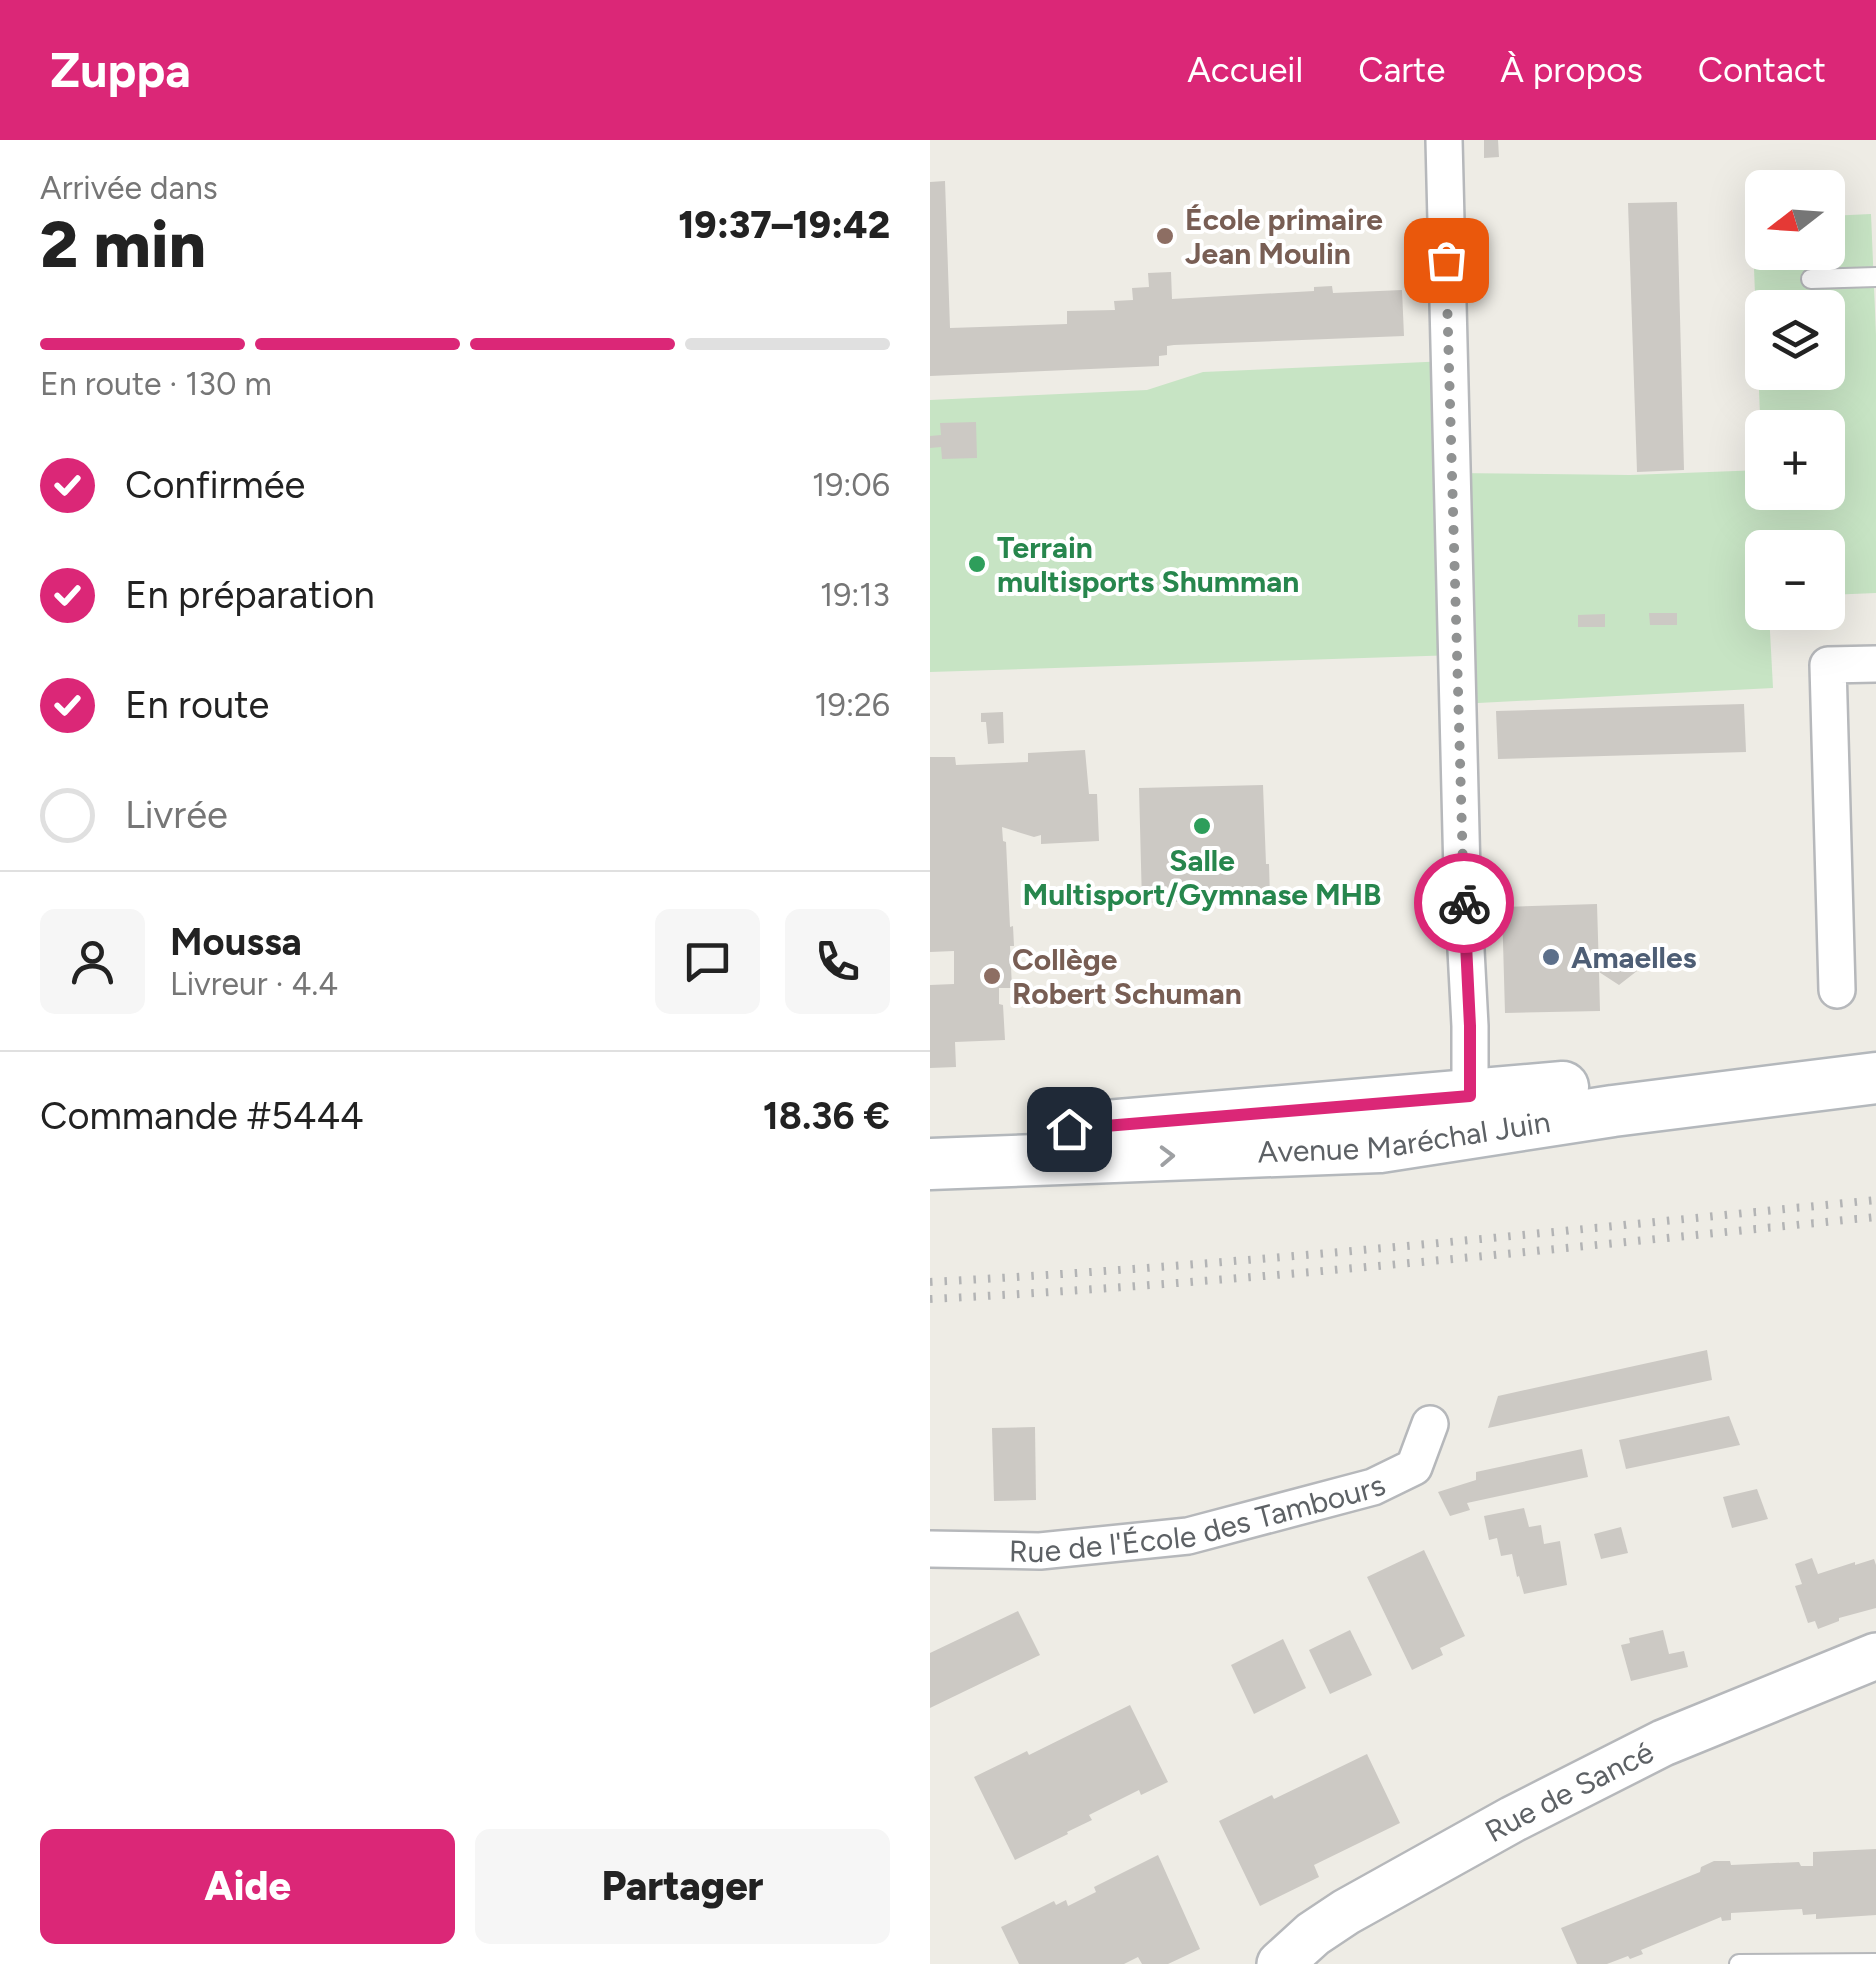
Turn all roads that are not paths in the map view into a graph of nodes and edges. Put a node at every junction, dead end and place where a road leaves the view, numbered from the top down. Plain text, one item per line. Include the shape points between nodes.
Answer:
1 (1444, 140) edge
2 (1876, 277) edge
3 (1812, 279) dead end
4 (1876, 664) edge
5 (1837, 990) dead end
6 (1876, 1052) edge
7 (1876, 1078) edge
8 (1470, 1096) junction
9 (930, 1138) edge
10 (930, 1164) edge
11 (1430, 1424) dead end
12 (930, 1550) edge
13 (1876, 1656) edge
14 (1876, 1963) edge
15 (1280, 1964) edge
16 (1739, 1964) edge

1 - 8 street
2 - 3 lane
4 - 5 street via 1828,665
6 - 8 main road, Avenue Maréchal Juin
10 -> 7 main road, Avenue Maréchal Juin via 1380,1147
8 - 9 main road, Avenue Maréchal Juin
11 - 12 street, Rue de l'École des Tambours via 1414,1467 1373,1487 1188,1536 1040,1551
13 - 15 street, Rue de Sancé via 1663,1743 1513,1819 1346,1912
14 - 16 lane

